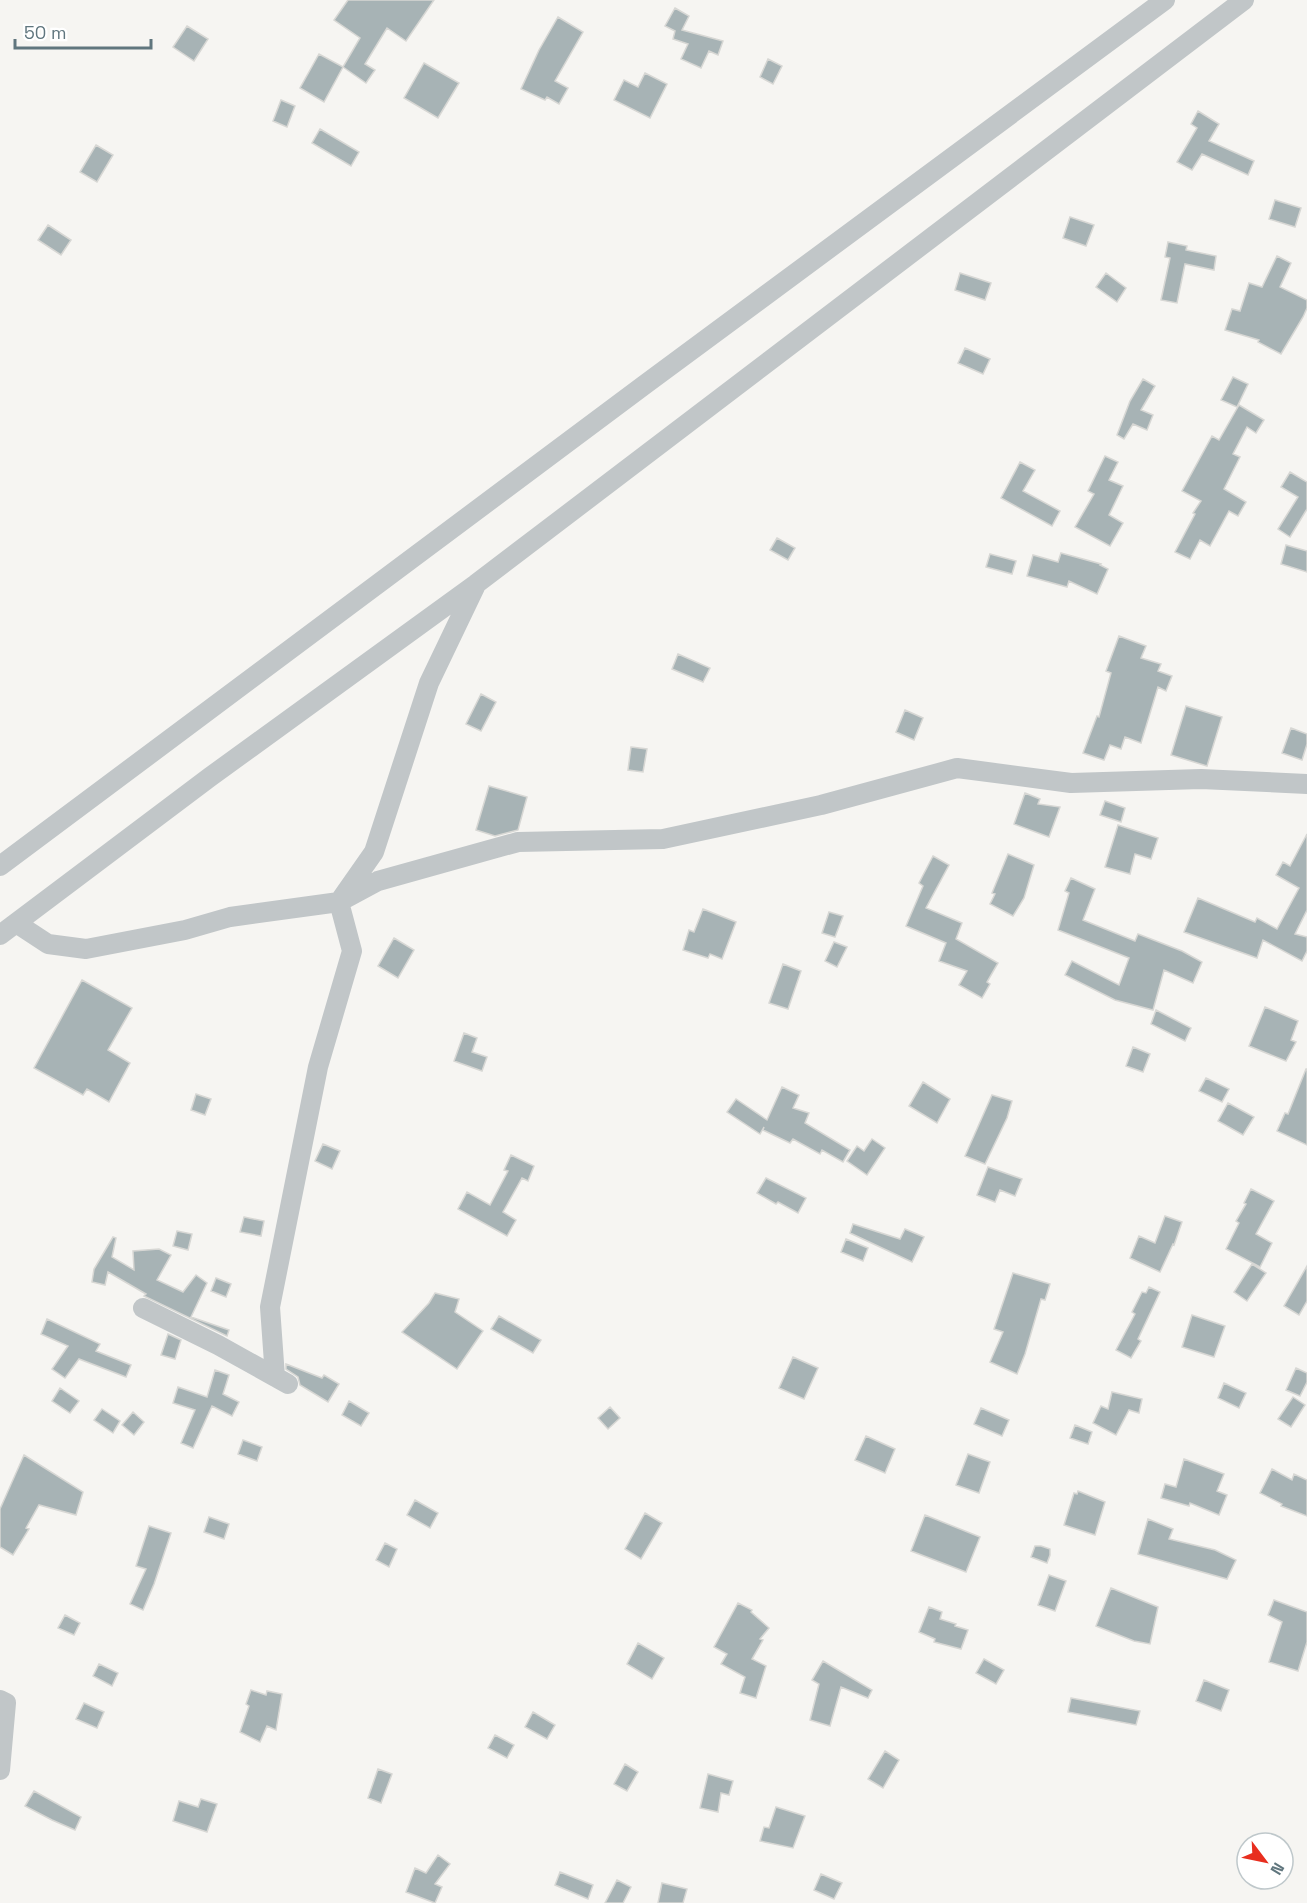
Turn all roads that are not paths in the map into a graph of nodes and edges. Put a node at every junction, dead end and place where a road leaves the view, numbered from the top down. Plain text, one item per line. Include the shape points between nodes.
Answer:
1 (1165, 0) edge
2 (1244, 0) edge
3 (476, 584) junction
4 (1307, 784) edge
5 (0, 866) edge
6 (339, 902) junction
7 (8, 929) edge
8 (143, 1308) dead end
9 (0, 1701) edge
10 (0, 1770) edge

1 - 5 street
2 - 3 street
3 - 6 street via 429,683 374,852
3 - 7 street
4 - 6 street via 1201,779 1071,783 957,768 821,805 663,839 518,842 378,881
6 - 7 street via 230,917 86,949 48,944
6 - 8 street via 352,951 318,1067 270,1306 282,1381
9 - 10 street via 6,1703

